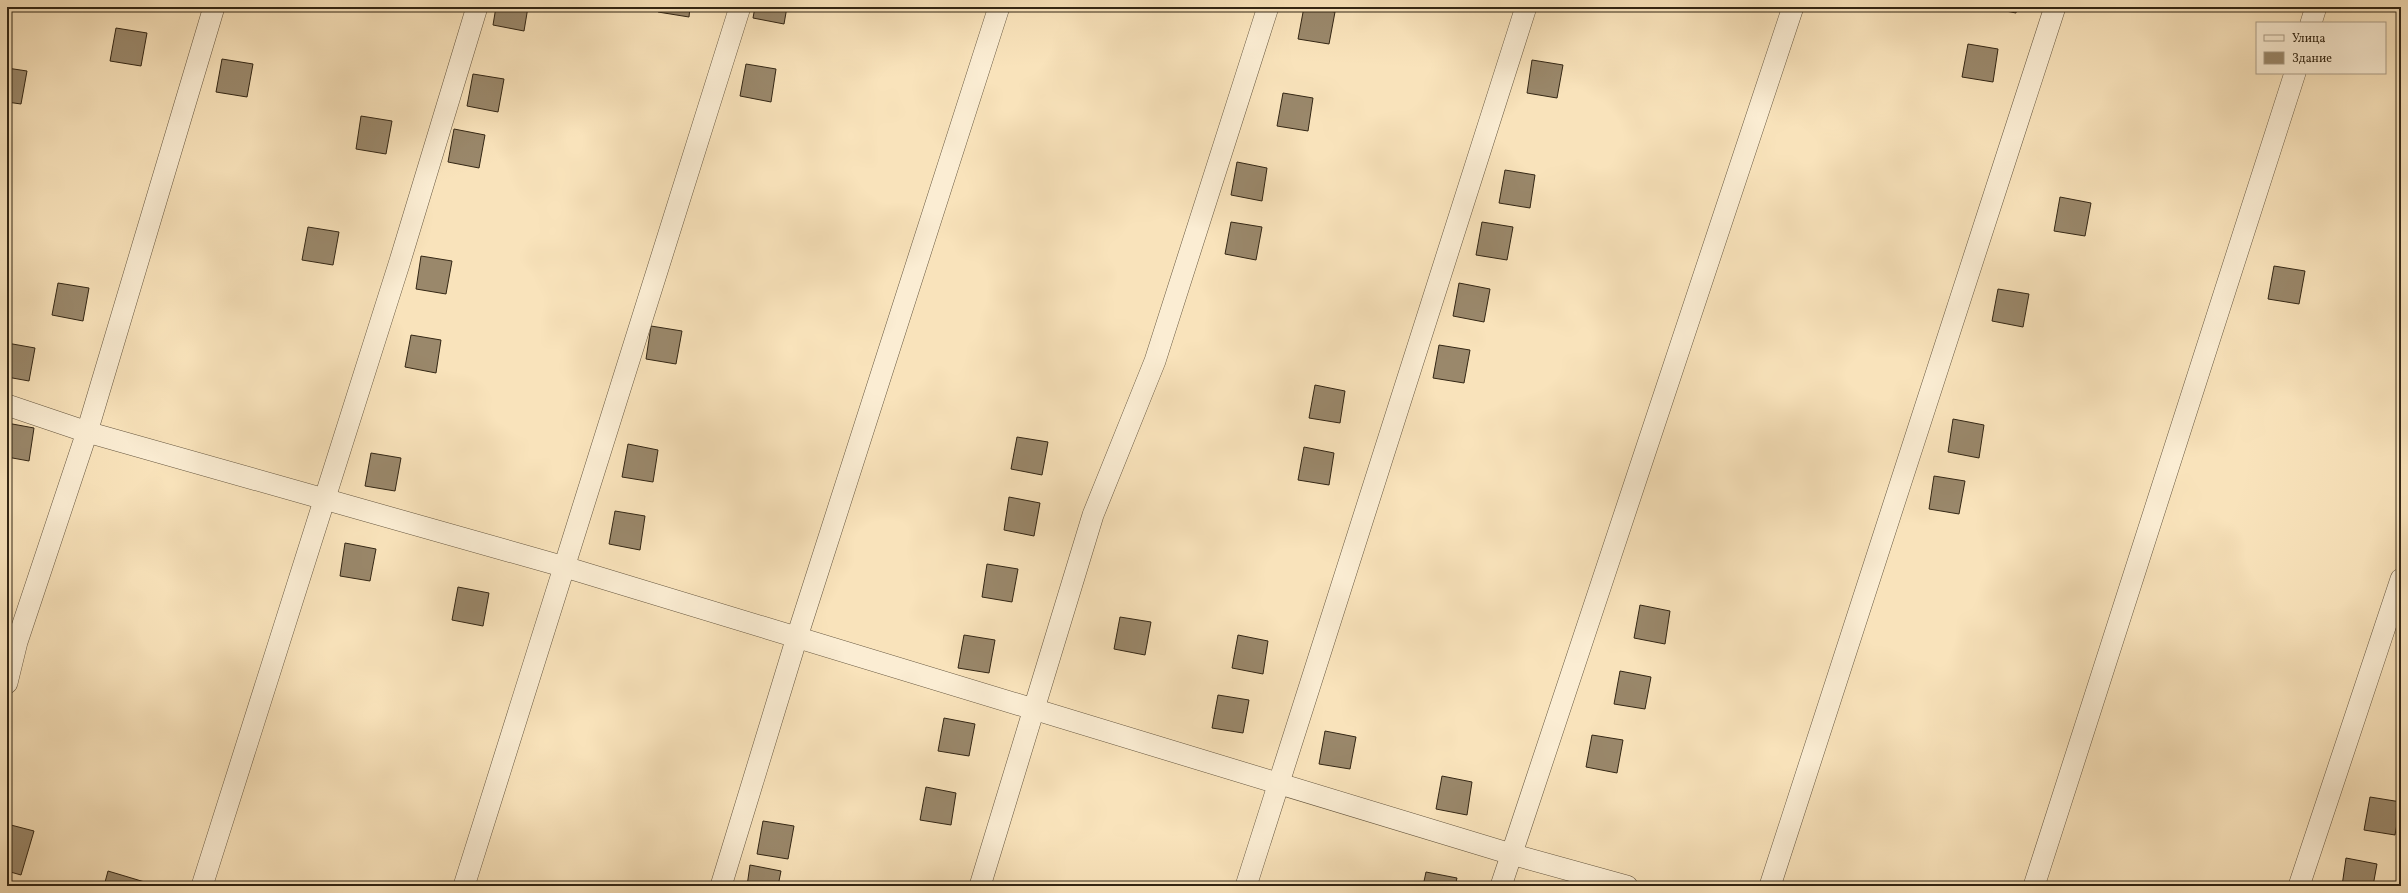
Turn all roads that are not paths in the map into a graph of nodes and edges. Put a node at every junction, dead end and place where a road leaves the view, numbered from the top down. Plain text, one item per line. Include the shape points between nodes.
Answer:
1 (214, 7) edge
2 (477, 7) edge
3 (740, 7) edge
4 (999, 7) edge
5 (1268, 7) edge
6 (1526, 7) edge
7 (1793, 7) edge
8 (2054, 7) edge
9 (2316, 7) edge
10 (2311, 22) edge
11 (2296, 74) edge
12 (7, 405) edge
13 (87, 432) junction
14 (325, 500) junction
15 (565, 567) junction
16 (2401, 579) edge
17 (797, 637) junction
18 (7, 683) edge
19 (1033, 710) junction
20 (1278, 784) junction
21 (1511, 854) junction
22 (202, 886) edge
23 (464, 886) edge
24 (721, 886) edge
25 (980, 886) edge
26 (1246, 886) edge
27 (1501, 886) edge
28 (1627, 886) edge
29 (1770, 886) edge
30 (2034, 886) edge
31 (2299, 886) edge

1 - 13 street
2 - 14 street
3 - 15 street
4 - 17 street
5 - 19 street via 1155,361 1094,515
6 - 20 street
7 - 21 street
8 - 29 street
9 - 10 street
11 - 30 street
12 - 13 street
13 - 14 street
13 - 18 street via 17,642
14 - 15 street
14 - 22 street
15 - 17 street
15 - 23 street
16 - 31 street
17 - 19 street
17 - 24 street
19 - 20 street
19 - 25 street
20 - 21 street
20 - 26 street
21 - 27 street
21 - 28 street

